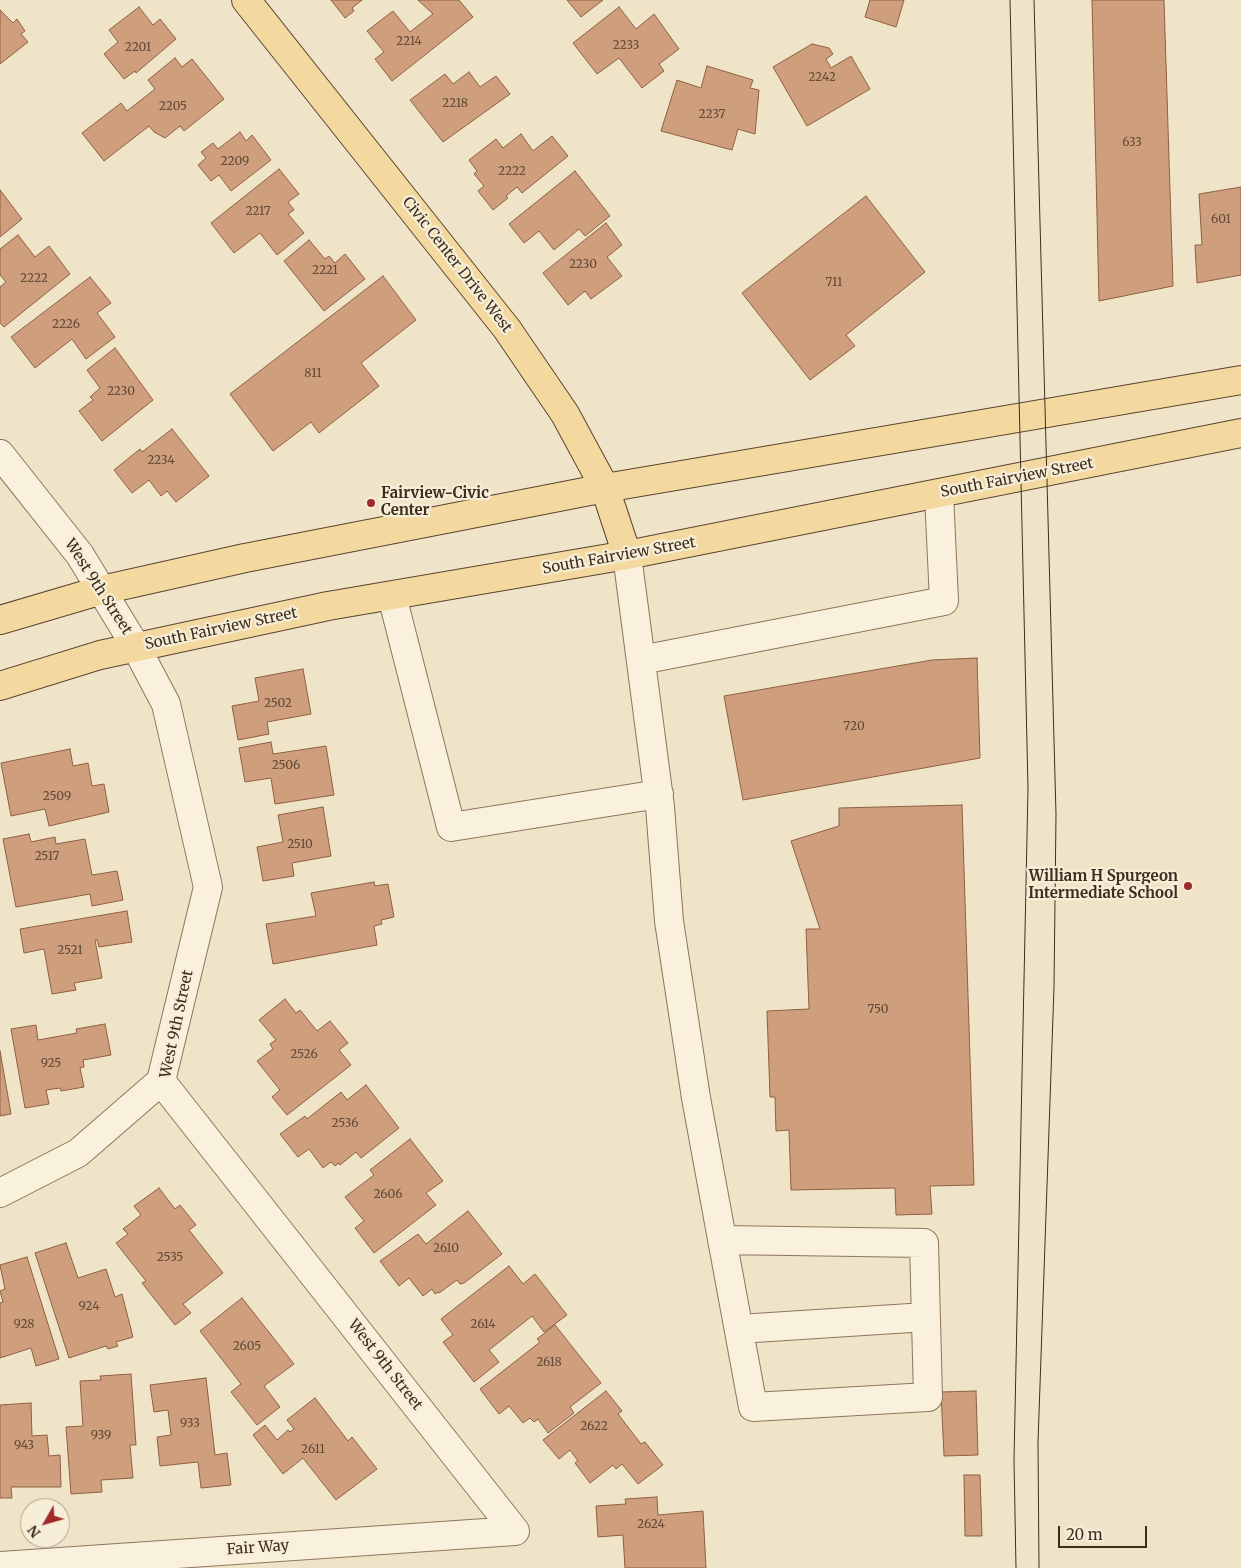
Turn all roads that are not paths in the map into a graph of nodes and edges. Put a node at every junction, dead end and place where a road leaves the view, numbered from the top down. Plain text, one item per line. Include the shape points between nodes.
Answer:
1 (246, 0) edge
2 (1241, 380) edge
3 (1241, 434) edge
4 (0, 454) edge
5 (605, 488) junction
6 (939, 494) junction
7 (627, 555) junction
8 (102, 590) junction
9 (392, 596) junction
10 (0, 620) edge
11 (136, 647) junction
12 (641, 660) junction
13 (0, 686) edge
14 (659, 794) junction
15 (161, 1081) junction
16 (0, 1193) edge
17 (722, 1240) junction
18 (926, 1317) junction
19 (739, 1329) junction
20 (515, 1530) joint
21 (0, 1566) edge

1 - 5 main road, Civic Center Drive West via 508,328 565,414
2 - 5 main road
3 - 6 main road, South Fairview Street
4 - 8 street, West 9th Street via 80,555
5 - 7 main road, Civic Center Drive West
5 - 8 main road via 245,558
6 - 7 main road, South Fairview Street
6 - 12 street via 944,601
7 - 9 main road, South Fairview Street
7 - 12 street
8 - 10 main road
8 - 11 street, West 9th Street
9 - 11 main road, South Fairview Street via 328,606
9 - 14 street via 451,827
11 - 13 main road, South Fairview Street via 64,665
11 - 15 street, West 9th Street via 166,704 208,887
12 - 14 street
14 - 17 street via 669,921
15 - 16 street via 78,1153
15 - 20 street, West 9th Street
17 - 18 street via 924,1243
17 - 19 street
18 - 19 street
18 - 19 street via 928,1397 753,1407
20 - 21 street, Fair Way

